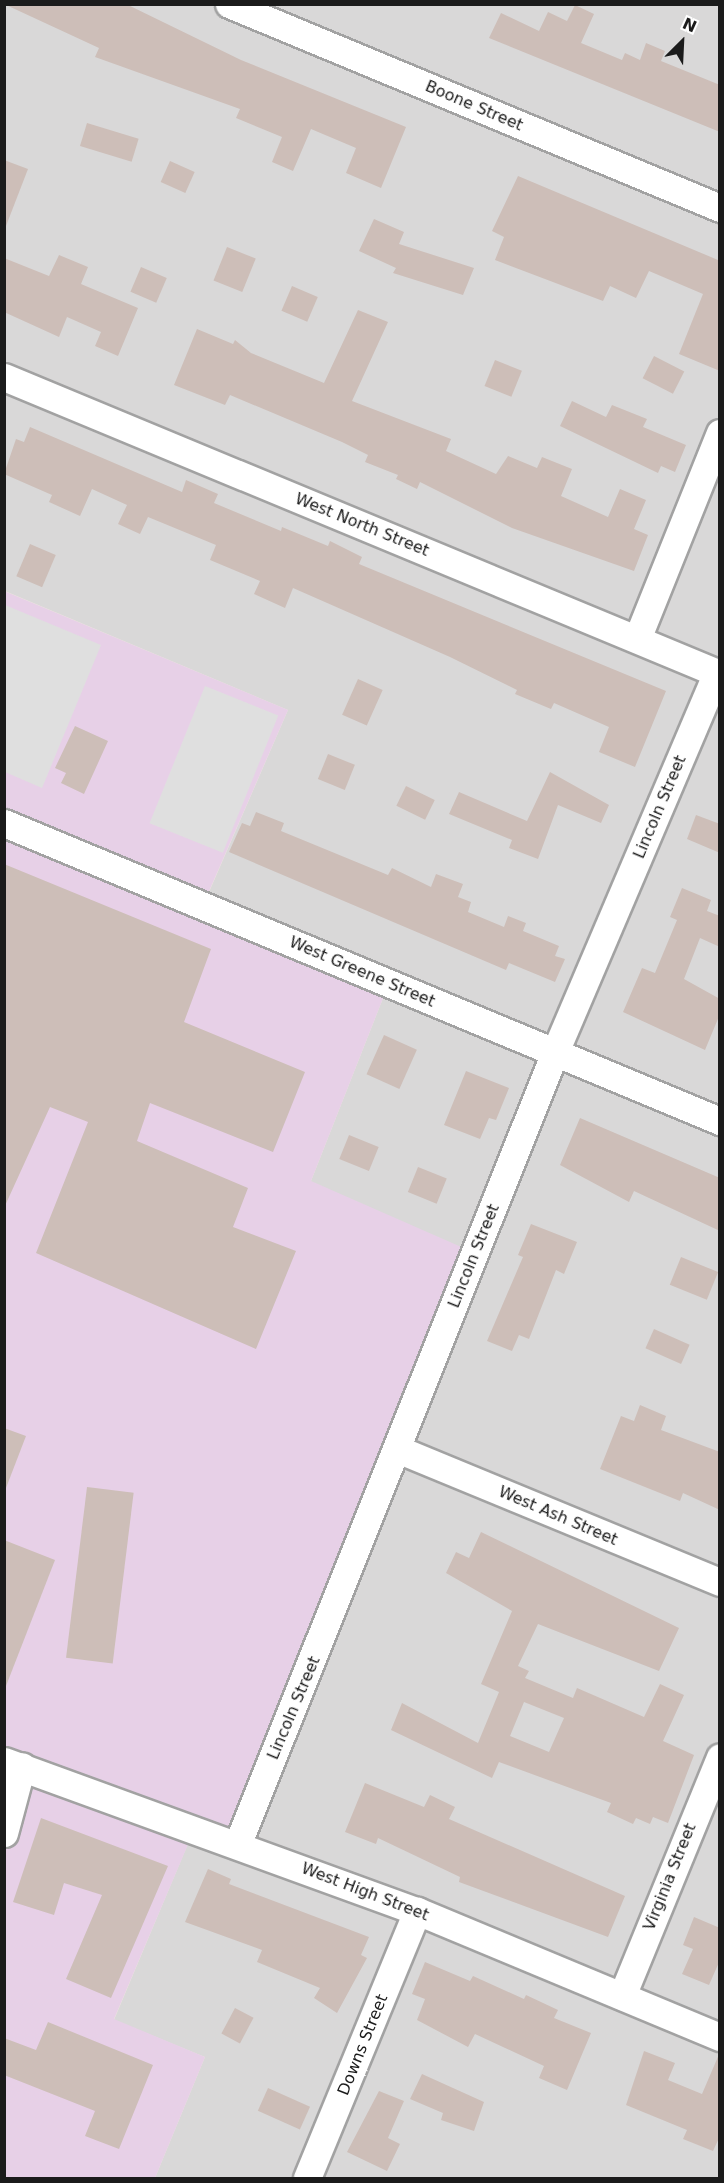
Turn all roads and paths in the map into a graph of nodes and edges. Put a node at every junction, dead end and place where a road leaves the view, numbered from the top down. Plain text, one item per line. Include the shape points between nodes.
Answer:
1 (230, 4) edge
2 (720, 208) edge
3 (4, 377) edge
4 (720, 434) edge
5 (637, 639) junction
6 (718, 673) edge
7 (4, 823) edge
8 (555, 1052) junction
9 (720, 1121) edge
10 (397, 1449) junction
11 (720, 1582) edge
12 (720, 1757) edge
13 (13, 1763) edge
14 (4, 1833) edge
15 (238, 1843) junction
16 (417, 1911) junction
17 (622, 1996) junction
18 (720, 2037) edge
19 (307, 2178) edge

1 - 2 street, Boone Street
3 - 5 street, West North Street
4 - 5 street
5 - 6 street, West North Street
6 - 8 street, Lincoln Street
7 - 8 street, West Greene Street
8 - 9 street, West Greene Street
8 - 10 street, Lincoln Street
10 - 11 street, West Ash Street
10 - 15 street, Lincoln Street
12 - 17 street, Virginia Street
13 - 14 street
13 - 15 street, West High Street
15 - 16 street, West High Street
16 - 17 street, West High Street
16 - 19 street, Downs Street
17 - 18 street, West High Street

